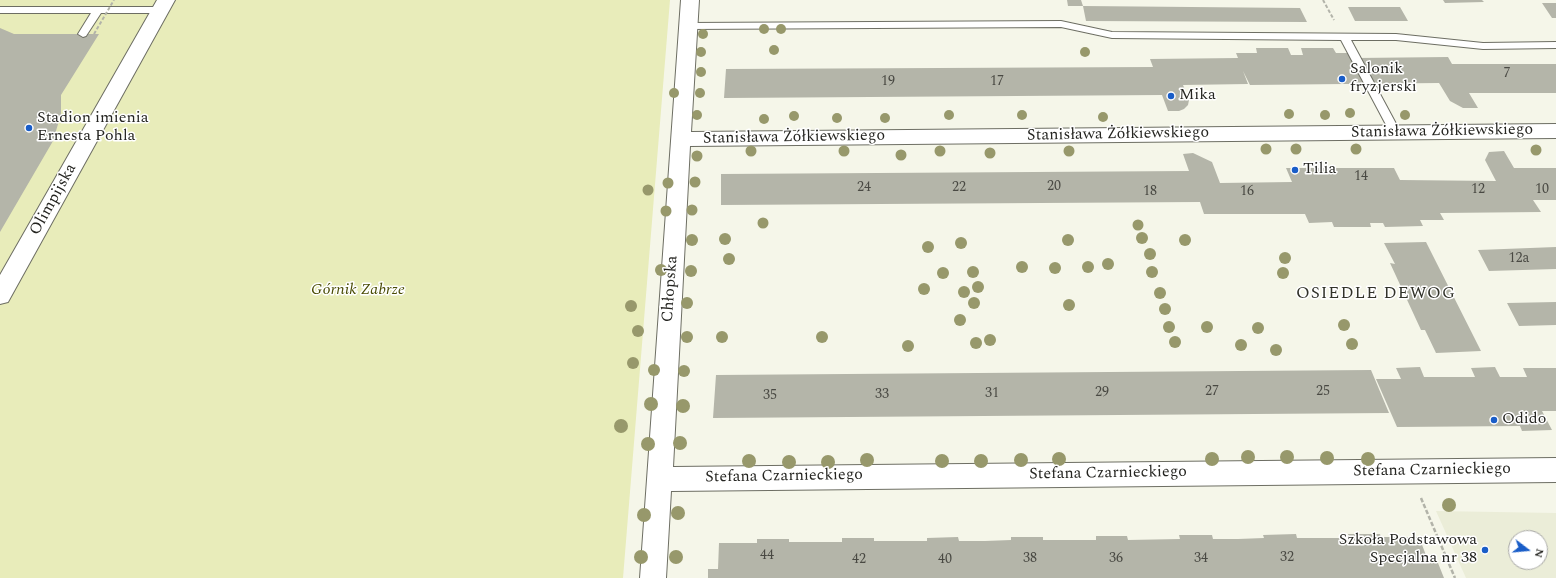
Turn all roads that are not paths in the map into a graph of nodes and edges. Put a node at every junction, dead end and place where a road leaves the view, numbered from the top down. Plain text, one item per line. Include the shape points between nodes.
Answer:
1 (690, 0) edge
2 (163, 5) edge
3 (0, 10) edge
4 (98, 10) junction
5 (688, 26) junction
6 (83, 34) dead end
7 (1344, 37) junction
8 (1556, 45) edge
9 (1556, 131) edge
10 (1396, 133) junction
11 (681, 139) junction
12 (0, 295) edge
13 (1556, 470) edge
14 (660, 479) junction
15 (653, 578) edge

1 - 5 street, Chłopska
2 - 4 lane
2 - 12 street, Olimpijska
3 - 4 lane
4 - 6 lane
5 - 7 lane via 1061,24 1112,35
5 - 11 street, Chłopska
7 - 8 lane via 1396,36 1483,46
7 - 10 lane
9 - 10 street, Stanisława Żółkiewskiego
10 - 11 street, Stanisława Żółkiewskiego
11 - 14 street, Chłopska
13 - 14 street, Stefana Czarnieckiego
14 - 15 street, Chłopska

